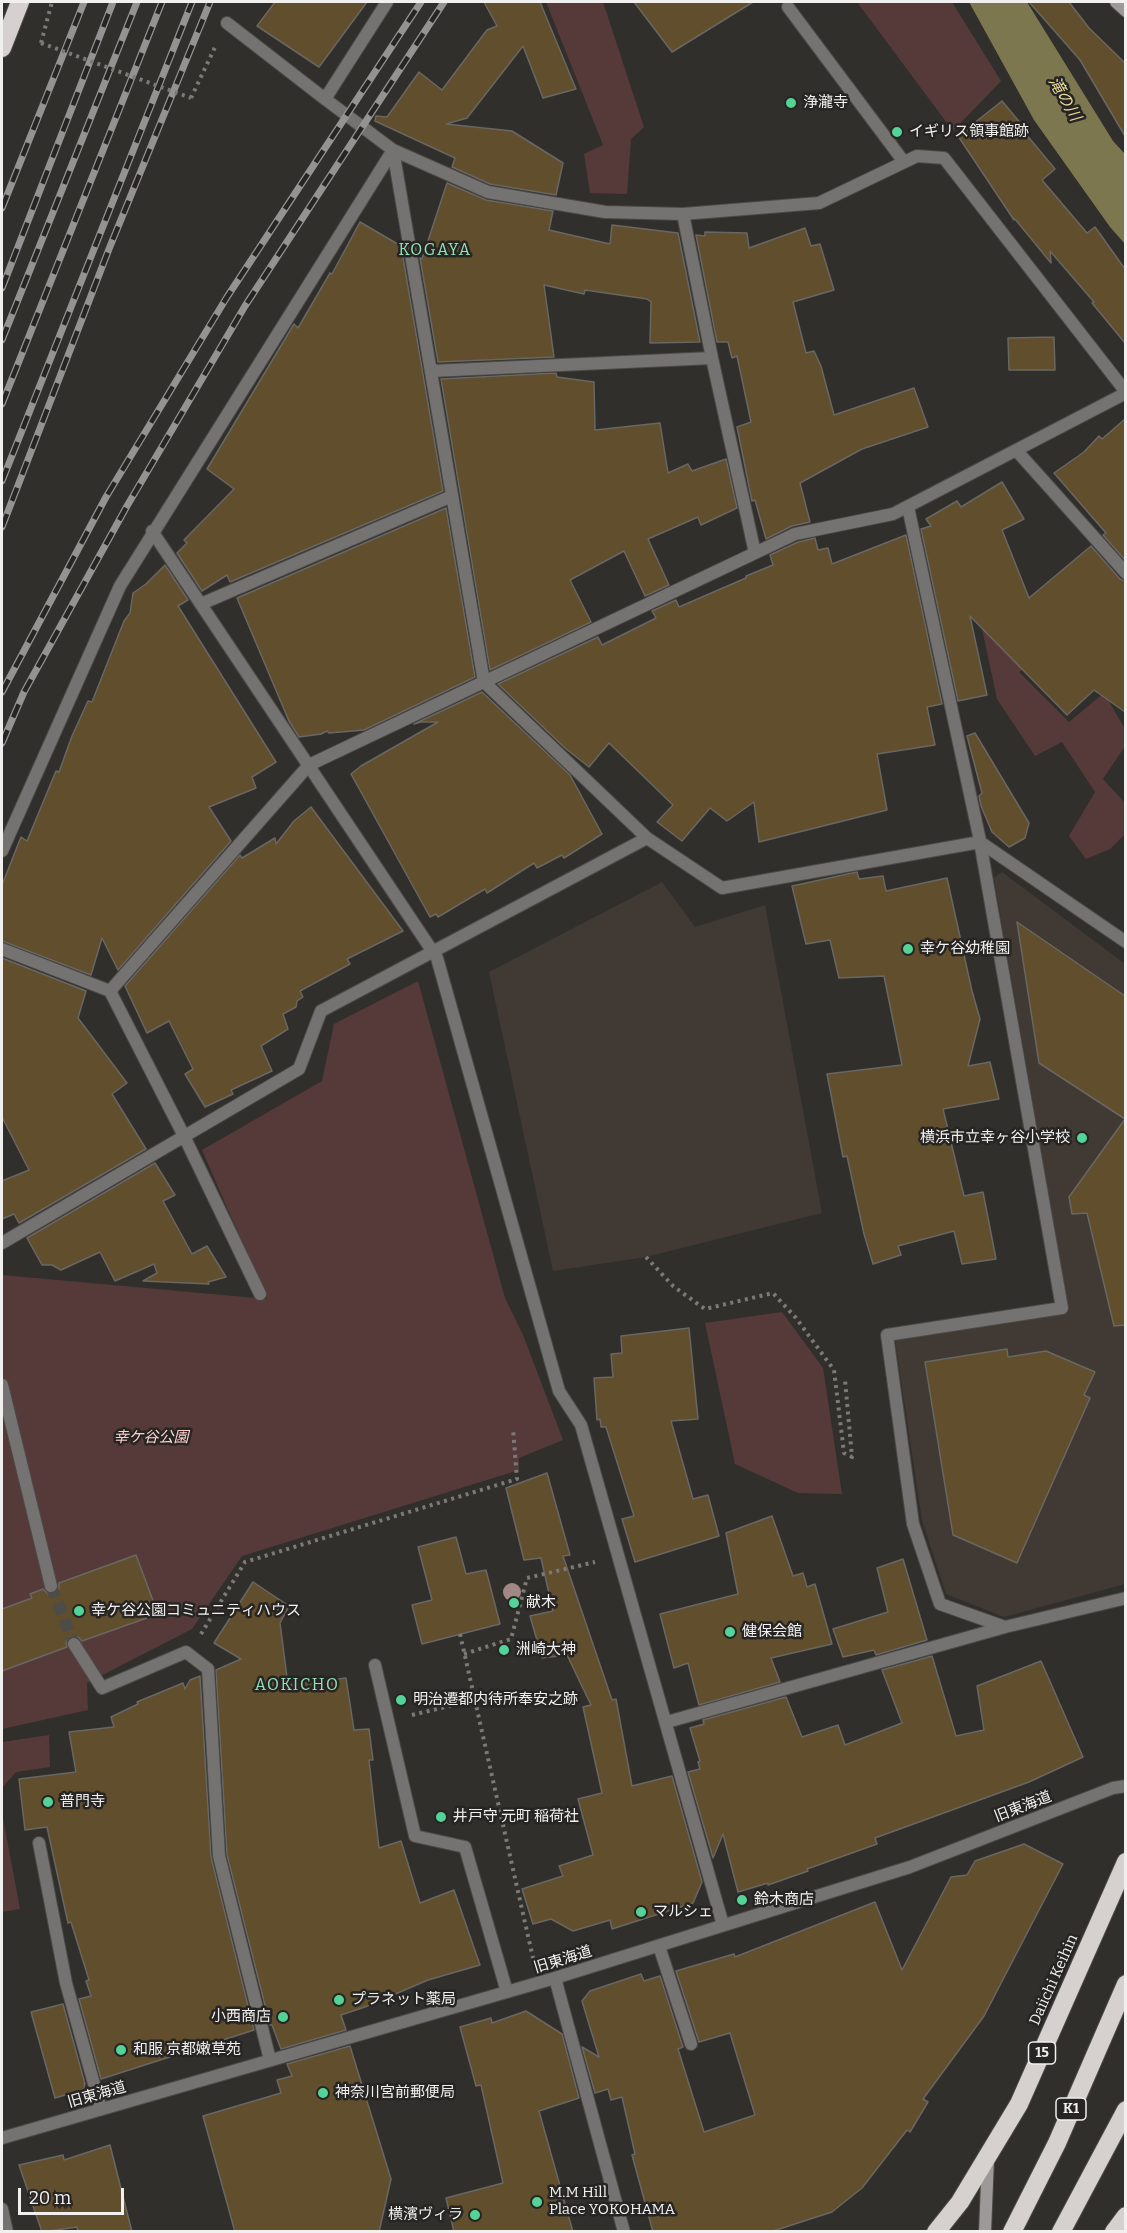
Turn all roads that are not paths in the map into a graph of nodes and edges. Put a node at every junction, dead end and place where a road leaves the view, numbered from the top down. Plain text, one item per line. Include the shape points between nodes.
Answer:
1 (20, 2) edge
2 (387, 2) edge
3 (1116, 2) edge
4 (788, 7) dead end
5 (1125, 11) edge
6 (227, 23) road end
7 (2, 48) edge
8 (325, 99) junction
9 (393, 150) junction
10 (904, 162) junction
11 (683, 214) junction
12 (712, 358) junction
13 (431, 371) junction
14 (1125, 393) edge
15 (1016, 450) junction
16 (452, 496) junction
17 (908, 507) junction
18 (152, 531) junction
19 (755, 553) junction
20 (1125, 573) edge
21 (201, 604) junction
22 (484, 682) junction
23 (309, 765) junction
24 (647, 838) junction
25 (980, 842) junction
26 (2, 851) edge
27 (1125, 942) edge
28 (2, 949) edge
29 (434, 953) junction
30 (110, 991) junction
31 (184, 1136) junction
32 (2, 1243) edge
33 (260, 1294) dead end
34 (2, 1385) edge
35 (51, 1586) tunnel mouth
36 (1125, 1598) edge
37 (1005, 1627) junction
38 (74, 1644) tunnel mouth
39 (375, 1665) dead end
40 (667, 1722) junction
41 (1125, 1786) edge
42 (39, 1843) dead end
43 (1125, 1862) edge
44 (723, 1925) junction
45 (659, 1946) junction
46 (555, 1978) junction
47 (1125, 1984) edge
48 (507, 1992) junction
49 (691, 2044) dead end
50 (270, 2060) junction
51 (101, 2109) junction
52 (1125, 2110) edge
53 (2, 2138) edge
54 (988, 2157) junction
55 (2, 2208) edge
56 (1125, 2216) edge
57 (1125, 2222) edge
58 (7, 2232) edge
59 (624, 2232) edge
60 (936, 2232) edge
61 (985, 2232) edge
62 (1012, 2232) edge
63 (1060, 2232) edge
64 (1114, 2232) edge
65 (1121, 2232) edge

1 - 7 highway
2 - 8 street
3 - 5 street
4 - 10 street
6 - 8 street
8 - 9 street
9 - 11 street via 488,192 605,212
9 - 13 street
9 - 18 street
10 - 11 street via 819,203
10 - 14 street via 917,156 944,158
11 - 12 street
12 - 13 street
12 - 19 street
13 - 16 street
14 - 15 street
15 - 17 street
15 - 20 street
16 - 21 street
16 - 22 street
17 - 19 street via 894,514 795,534
17 - 25 street
18 - 21 street
18 - 26 street via 120,586
19 - 22 street
21 - 23 street
22 - 23 street
22 - 24 street
23 - 29 street
23 - 30 street
24 - 25 street via 722,888
24 - 29 street
25 - 27 street
25 - 37 street via 1062,1308 887,1335 913,1524 940,1604
28 - 30 street
29 - 31 street via 321,1011 299,1069
29 - 40 street via 559,1391 581,1425
30 - 31 street
31 - 32 street
31 - 33 street
34 - 35 street
36 - 37 street
37 - 40 street
38 - 50 street via 102,1688 186,1652 208,1669 219,1856
39 - 48 street via 415,1836 465,1847
40 - 44 street
41 - 44 street, 旧東海道 via 910,1868
42 - 51 street via 66,1983
43 - 54 highway, Daiichi Keihin / 15 via 1019,2104
44 - 45 street, 旧東海道
45 - 46 street, 旧東海道
45 - 49 street
46 - 48 street, 旧東海道
46 - 59 street
47 - 62 highway, K1 via 1057,2143
48 - 50 street, 旧東海道
50 - 51 street, 旧東海道
51 - 53 street, 旧東海道
52 - 63 highway
54 - 60 highway, Daiichi Keihin / 15
54 - 61 street
55 - 58 street
56 - 64 highway
57 - 65 street

